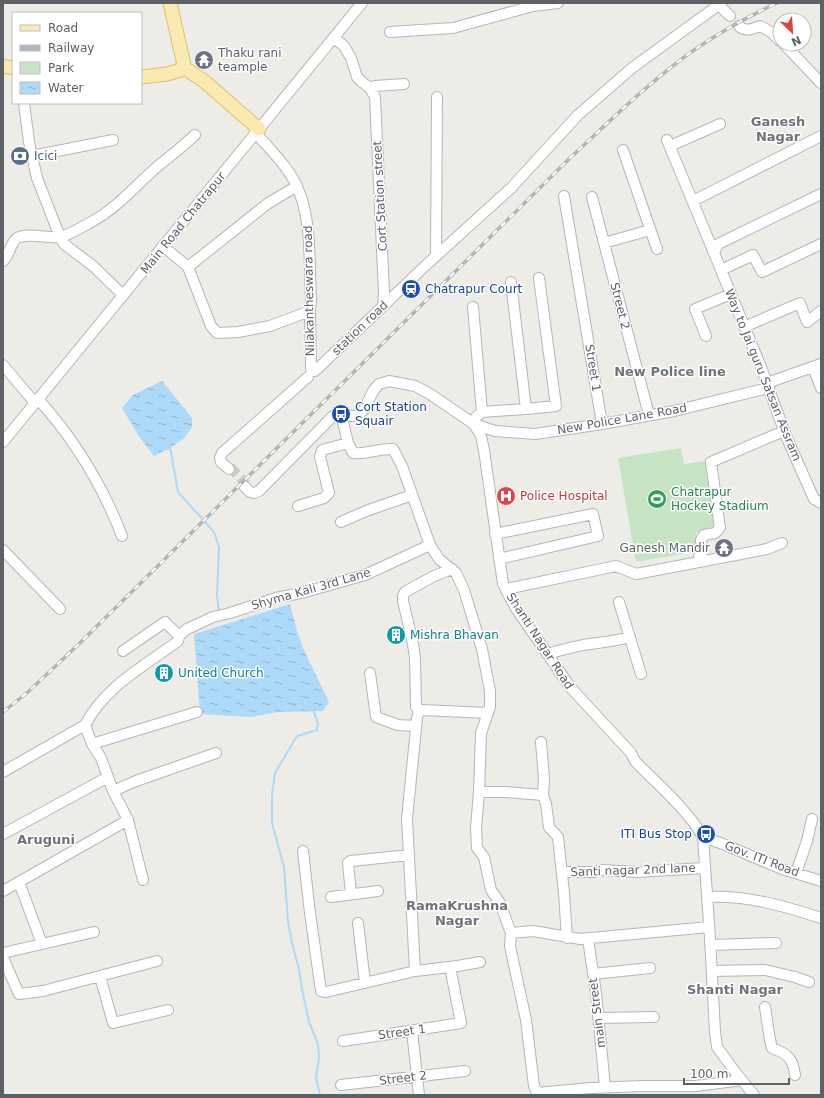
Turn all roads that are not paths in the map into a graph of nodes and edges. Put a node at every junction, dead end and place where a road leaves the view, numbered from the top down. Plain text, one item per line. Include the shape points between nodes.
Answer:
1 (170, 3) edge
2 (362, 3) edge
3 (558, 3) edge
4 (720, 3) edge
5 (730, 16) dead end
6 (739, 26) dead end
7 (390, 32) dead end
8 (772, 34) edge
9 (334, 38) junction
10 (792, 52) edge
11 (185, 68) junction
12 (142, 77) edge
13 (821, 83) edge
14 (404, 84) dead end
15 (370, 88) junction
16 (437, 98) dead end
17 (24, 104) edge
18 (720, 124) dead end
19 (257, 131) junction
20 (195, 134) dead end
21 (821, 136) edge
22 (113, 140) dead end
23 (623, 150) dead end
24 (32, 156) junction
25 (296, 186) junction
26 (821, 194) edge
27 (564, 196) dead end
28 (592, 197) dead end
29 (693, 201) junction
30 (650, 230) junction
31 (60, 237) junction
32 (604, 243) junction
33 (821, 244) edge
34 (163, 246) junction
35 (657, 249) dead end
36 (716, 249) junction
37 (436, 255) junction
38 (3, 261) edge
39 (188, 267) junction
40 (721, 270) junction
41 (539, 278) dead end
42 (511, 282) dead end
43 (731, 294) junction
44 (123, 296) junction
45 (383, 306) junction
46 (473, 307) dead end
47 (310, 311) junction
48 (821, 311) edge
49 (744, 327) junction
50 (706, 336) dead end
51 (3, 365) edge
52 (817, 365) edge
53 (311, 374) junction
54 (768, 386) junction
55 (821, 388) edge
56 (37, 401) junction
57 (526, 410) junction
58 (482, 412) junction
59 (336, 414) junction
60 (648, 415) junction
61 (474, 424) junction
62 (602, 424) junction
63 (784, 431) junction
64 (3, 442) edge
65 (348, 443) junction
66 (230, 468) tunnel mouth
67 (245, 485) tunnel mouth
68 (412, 495) junction
69 (821, 503) edge
70 (298, 506) dead end
71 (340, 522) dead end
72 (495, 534) junction
73 (122, 536) dead end
74 (782, 543) dead end
75 (430, 545) junction
76 (3, 550) edge
77 (699, 556) dead end
78 (499, 559) junction
79 (452, 569) junction
80 (506, 589) junction
81 (619, 602) dead end
82 (60, 609) dead end
83 (179, 636) junction
84 (630, 637) junction
85 (124, 651) dead end
86 (547, 654) junction
87 (370, 673) dead end
88 (641, 674) dead end
89 (419, 711) junction
90 (197, 712) dead end
91 (488, 713) junction
92 (85, 725) junction
93 (416, 726) junction
94 (541, 742) dead end
95 (92, 744) junction
96 (216, 753) dead end
97 (3, 772) edge
98 (108, 777) junction
99 (113, 791) junction
100 (478, 792) junction
101 (543, 796) junction
102 (812, 819) dead end
103 (128, 820) junction
104 (3, 834) edge
105 (702, 838) junction
106 (303, 851) dead end
107 (409, 855) junction
108 (704, 868) junction
109 (562, 872) junction
110 (796, 873) junction
111 (143, 880) dead end
112 (821, 881) edge
113 (19, 882) junction
114 (3, 891) edge
115 (378, 891) dead end
116 (351, 894) junction
117 (331, 897) dead end
118 (707, 897) junction
119 (821, 918) edge
120 (358, 923) dead end
121 (709, 927) junction
122 (94, 932) dead end
123 (511, 933) junction
124 (566, 938) junction
125 (588, 939) junction
126 (42, 944) junction
127 (776, 944) dead end
128 (711, 945) junction
129 (3, 953) edge
130 (3, 958) edge
131 (157, 961) dead end
132 (480, 962) dead end
133 (450, 967) junction
134 (650, 968) dead end
135 (415, 971) junction
136 (712, 971) junction
137 (593, 974) junction
138 (100, 976) junction
139 (7, 980) edge
140 (809, 982) dead end
141 (364, 983) junction
142 (765, 1007) dead end
143 (168, 1010) dead end
144 (654, 1017) dead end
145 (598, 1018) junction
146 (412, 1031) junction
147 (343, 1041) dead end
148 (465, 1071) dead end
149 (796, 1075) dead end
150 (417, 1077) junction
151 (739, 1077) junction
152 (341, 1085) dead end
153 (603, 1090) edge
154 (537, 1091) edge
155 (419, 1095) edge
156 (754, 1095) edge

1 - 11 main road
2 - 9 street, Main Road Chatrapur
3 - 7 street via 533,6 453,28
4 - 5 street
4 - 37 street, station road via 632,68 578,115 511,188
6 - 8 street via 751,29 760,26
9 - 15 street via 344,46 357,77
9 - 19 street, Main Road Chatrapur
10 - 13 street
11 - 12 main road via 167,74
11 - 19 main road via 204,81
14 - 15 street
15 - 45 street, Cort Station street via 375,97
16 - 37 street
17 - 24 street
18 - 29 street, Way to Jai guru Satsan Assram via 668,143
19 - 25 street, Nilakantheswara road via 286,168
19 - 34 street, Main Road Chatrapur
20 - 31 street via 111,210
21 - 29 street
22 - 24 street
23 - 30 street
24 - 31 street via 37,178
25 - 39 street via 267,204
25 - 47 street, Nilakantheswara road via 308,222
26 - 36 street
27 - 62 street, Street 1
28 - 32 street, Street 2
29 - 36 street, Way to Jai guru Satsan Assram
30 - 32 street
30 - 35 street
31 - 38 street via 18,238
31 - 44 street via 64,244 93,266
32 - 60 street, Street 2
33 - 40 street via 762,272 753,255
34 - 39 street
34 - 44 street, Main Road Chatrapur
36 - 40 street, Way to Jai guru Satsan Assram
37 - 45 street, station road
39 - 47 street via 211,326 217,333 270,326
40 - 43 street, Way to Jai guru Satsan Assram
41 - 57 street via 556,406
42 - 57 street
43 - 49 street, Way to Jai guru Satsan Assram
43 - 50 street via 695,309
44 - 56 street, Main Road Chatrapur
45 - 53 street, station road
46 - 58 street
47 - 53 street, Nilakantheswara road
48 - 49 street via 807,322 800,303
49 - 54 street, Way to Jai guru Satsan Assram
51 - 56 street
52 - 54 street, New Police Lane Road
52 - 55 street
53 - 66 street, station road via 308,383 224,456 224,461
54 - 60 street, New Police Lane Road via 723,400
54 - 63 street, Way to Jai guru Satsan Assram
56 - 64 street, Main Road Chatrapur
56 - 73 street via 57,420 76,446 113,513
57 - 58 street
58 - 61 street via 476,417
59 - 61 street via 359,415 372,391 379,384 389,381 415,386
59 - 65 street
59 - 67 street via 259,491 250,492
60 - 62 street, New Police Lane Road
61 - 62 street, New Police Lane Road via 495,431 535,434
61 - 72 street, Shanti Nagar Road via 481,436 484,450
63 - 69 street, Way to Jai guru Satsan Assram via 814,499
63 - 77 street via 711,462 720,528 715,533 704,535 701,540 702,553
65 - 68 street via 353,453 358,454 385,448 393,449
65 - 70 street via 322,450 320,457 329,493 324,498
68 - 71 street
68 - 75 street
72 - 78 street, Shanti Nagar Road
72 - 78 street via 592,514 598,536
74 - 80 street via 767,549 636,574 616,566
75 - 79 street via 439,559
75 - 83 street, Shyma Kali 3rd Lane via 365,575 213,617 187,629
76 - 82 street
78 - 80 street, Shanti Nagar Road
79 - 89 street via 434,576 405,592 403,596 415,658 416,707
79 - 91 street via 464,590 482,649 490,691
80 - 86 street, Shanti Nagar Road
81 - 84 street
83 - 85 street via 165,622
83 - 92 street, Shyma Kali 3rd Lane via 178,641 113,688 98,704
84 - 86 street
84 - 88 street
86 - 105 street, Shanti Nagar Road via 581,701 686,814
87 - 93 street via 376,717 398,725
89 - 91 street
89 - 93 street
90 - 95 street
91 - 100 street via 481,733
92 - 95 street
92 - 97 street
93 - 107 street via 408,819
94 - 101 street
95 - 98 street
96 - 99 street
98 - 99 street
98 - 104 street
99 - 103 street
100 - 101 street
100 - 123 street via 477,848 484,857 491,890 500,903
101 - 109 street via 549,828 558,837
102 - 110 street
103 - 111 street
103 - 113 street
105 - 108 street, Shanti Nagar Road
105 - 110 street, Gov. ITI Road
106 - 141 street via 321,991
107 - 116 street via 348,863
107 - 135 street
108 - 109 street, Santi nagar 2nd lane via 637,872
108 - 118 street, Shanti Nagar Road
109 - 124 street
110 - 112 street, Gov. ITI Road
113 - 114 street
113 - 126 street
115 - 116 street
116 - 117 street
118 - 119 street via 767,902
118 - 121 street, Shanti Nagar Road
120 - 141 street
121 - 125 street
121 - 128 street, Shanti Nagar Road
122 - 126 street
123 - 124 street via 534,931
123 - 154 street via 510,946 526,1020
124 - 125 street
125 - 137 street, main Street
126 - 129 street
127 - 128 street
128 - 136 street, Shanti Nagar Road
130 - 139 street
131 - 138 street
132 - 133 street
133 - 135 street
133 - 146 street, Street 1 via 461,1023
134 - 137 street
135 - 141 street
136 - 140 street via 764,970
136 - 151 street, Shanti Nagar Road via 717,1047
137 - 145 street, main Street
138 - 139 street via 43,991 19,994
138 - 143 street via 113,1023
142 - 149 street via 772,1048 790,1058
144 - 145 street
145 - 153 street, main Street
146 - 147 street, Street 1
146 - 150 street
148 - 150 street, Street 2
150 - 152 street, Street 2
150 - 155 street
151 - 153 street via 696,1086 643,1086
151 - 156 street, Shanti Nagar Road
153 - 154 street

